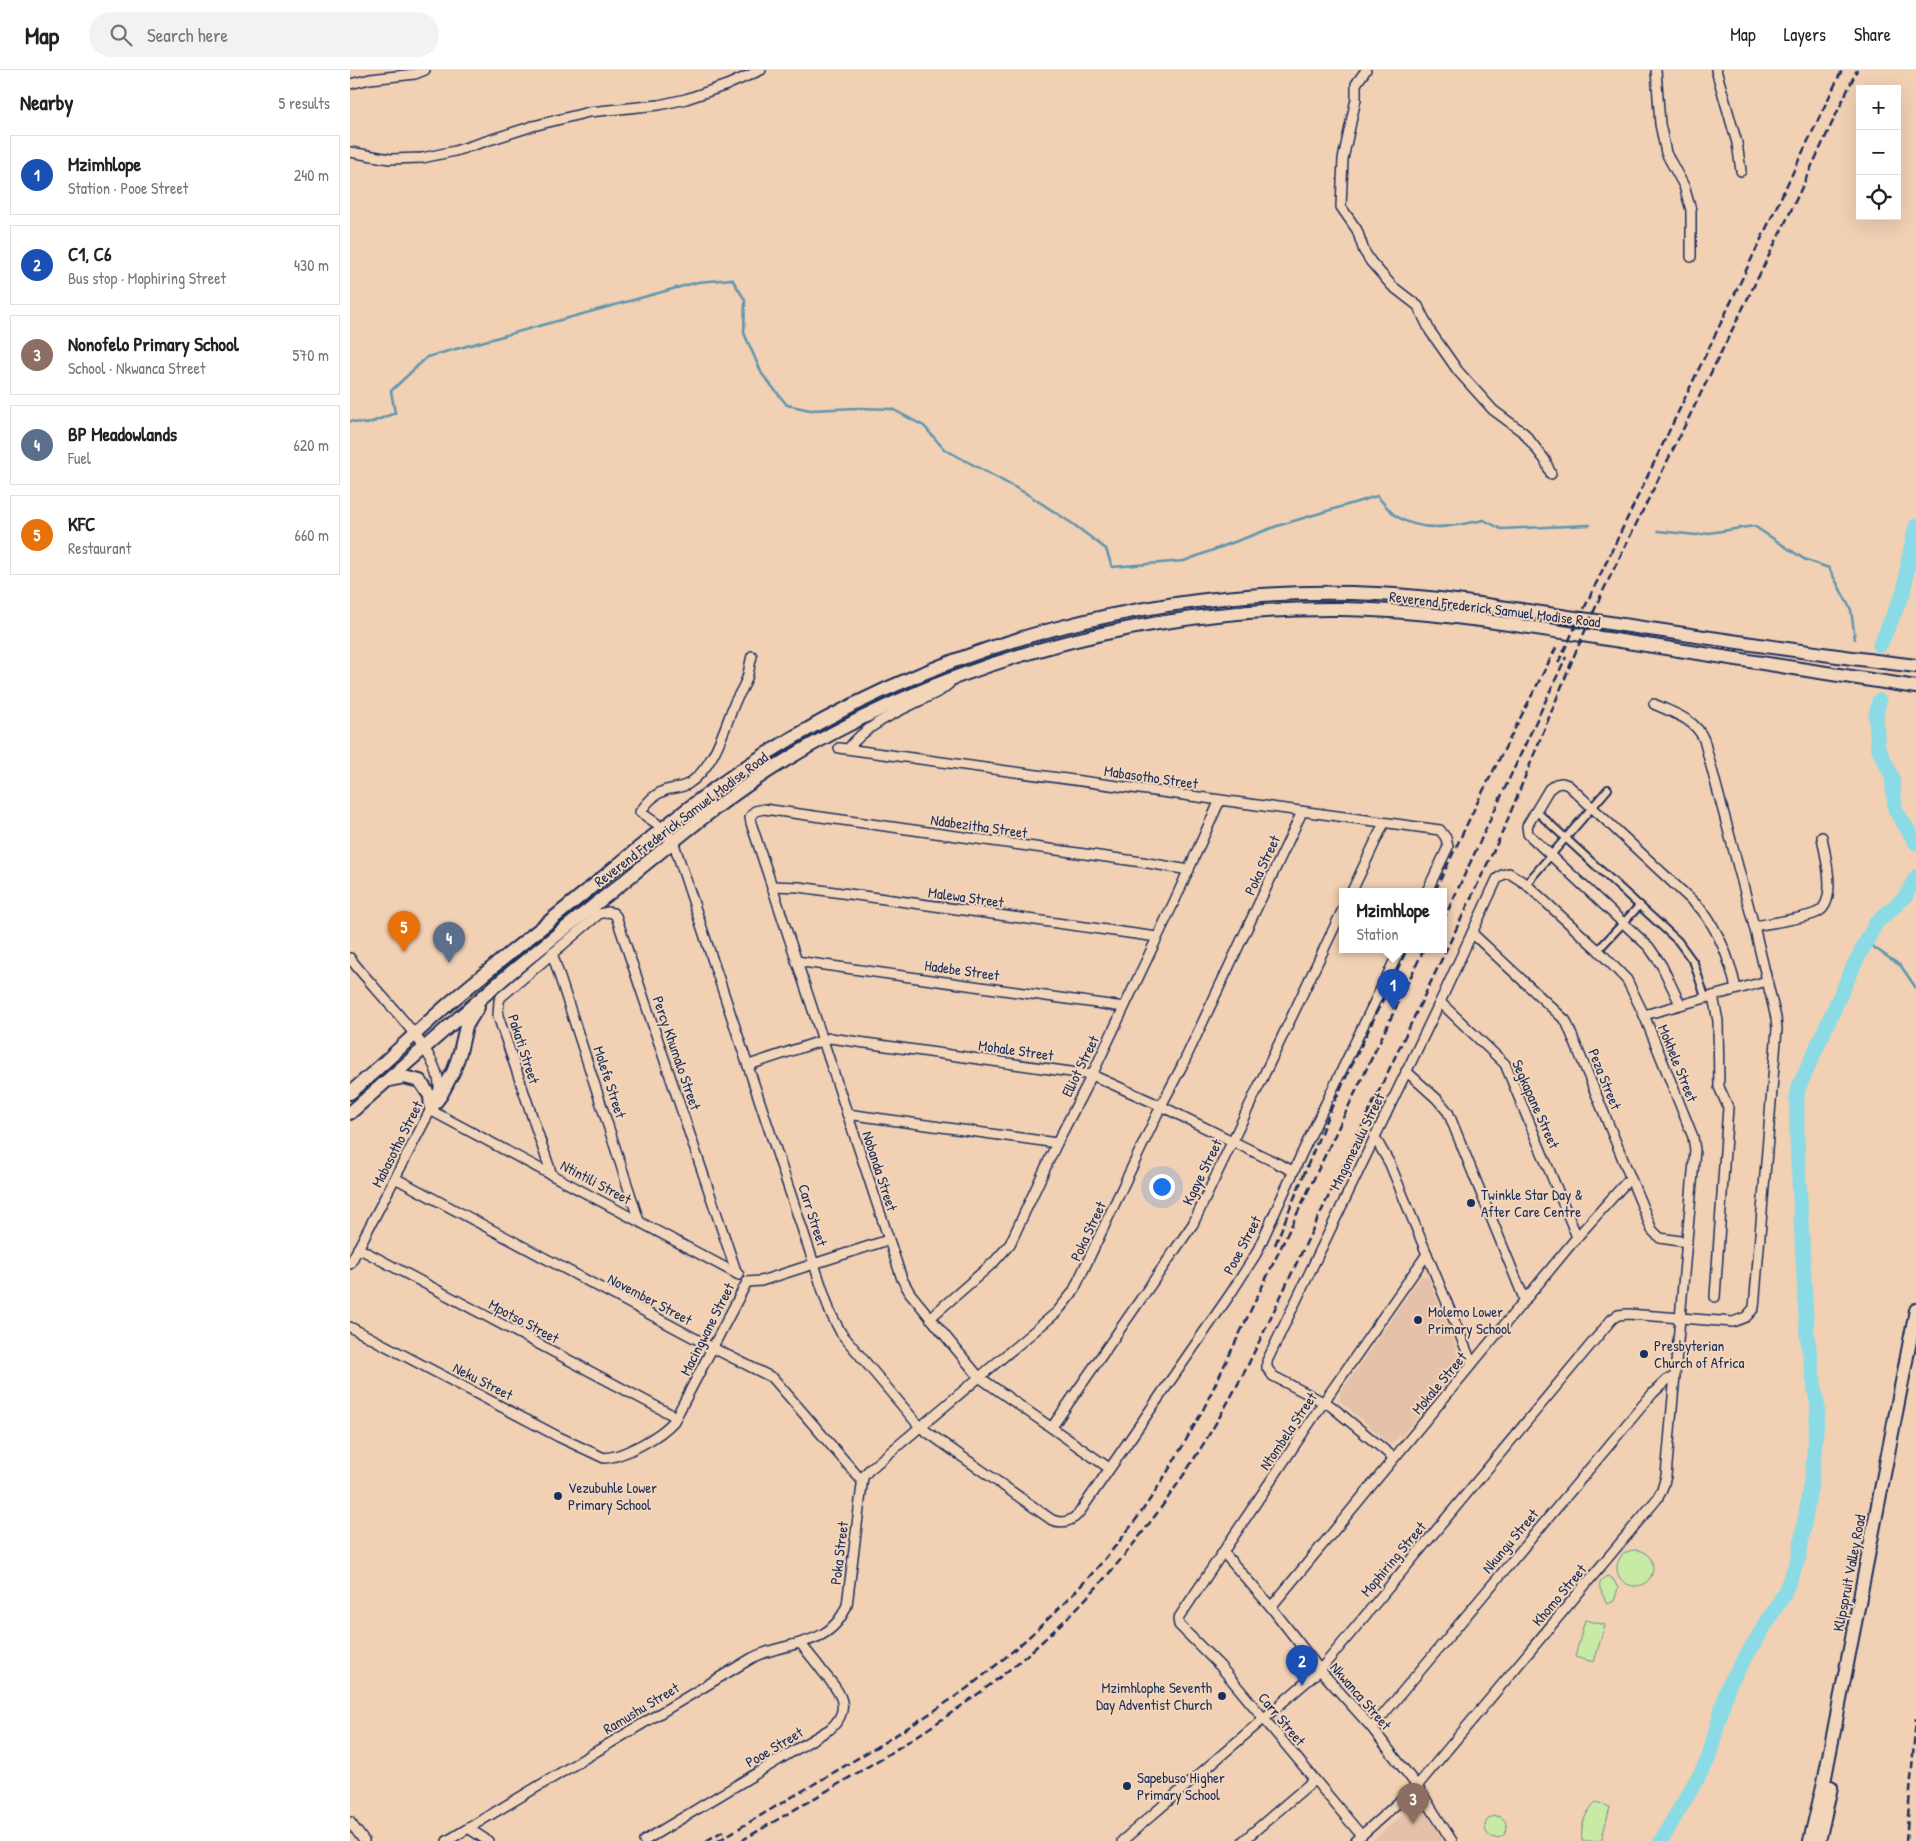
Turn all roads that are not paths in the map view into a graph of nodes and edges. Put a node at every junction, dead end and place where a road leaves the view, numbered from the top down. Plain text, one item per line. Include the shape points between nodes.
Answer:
1 (425, 70) edge
2 (761, 70) edge
3 (1366, 70) edge
4 (1656, 70) edge
5 (1716, 70) edge
6 (350, 84) edge
7 (350, 152) edge
8 (1741, 171) dead end
9 (1691, 257) dead end
10 (1551, 474) dead end
11 (752, 656) dead end
12 (1916, 666) edge
13 (956, 677) junction
14 (1916, 687) edge
15 (1654, 704) dead end
16 (1608, 789) dead end
17 (1220, 800) junction
18 (1592, 808) junction
19 (764, 810) joint
20 (1536, 811) junction
21 (1302, 812) junction
22 (1384, 823) junction
23 (662, 829) junction
24 (1822, 837) dead end
25 (1566, 838) junction
26 (673, 841) junction
27 (1550, 856) junction
28 (1189, 870) junction
29 (1509, 873) joint
30 (1526, 884) junction
31 (772, 886) junction
32 (1353, 888) edge
33 (1429, 888) edge
34 (1640, 906) junction
35 (1339, 917) edge
36 (1623, 923) junction
37 (1754, 926) junction
38 (1472, 933) junction
39 (1156, 937) junction
40 (1598, 950) junction
41 (552, 953) junction
42 (1398, 953) edge
43 (350, 958) edge
44 (796, 961) junction
45 (1767, 981) junction
46 (1736, 989) junction
47 (490, 990) junction
48 (1709, 997) junction
49 (1440, 1002) junction
50 (1680, 1004) junction
51 (1124, 1006) junction
52 (1644, 1015) junction
53 (414, 1035) junction
54 (822, 1040) junction
55 (423, 1048) junction
56 (749, 1065) junction
57 (1406, 1071) junction
58 (1092, 1075) junction
59 (388, 1080) junction
60 (350, 1093) edge
61 (1161, 1106) junction
62 (431, 1108) junction
63 (350, 1113) edge
64 (847, 1114) junction
65 (1374, 1136) junction
66 (1232, 1142) junction
67 (1057, 1143) junction
68 (1293, 1171) junction
69 (552, 1174) junction
70 (395, 1178) junction
71 (1630, 1178) junction
72 (639, 1221) junction
73 (1577, 1238) junction
74 (888, 1240) junction
75 (1687, 1242) junction
76 (358, 1248) junction
77 (1427, 1254) junction
78 (350, 1264) edge
79 (814, 1264) junction
80 (737, 1274) junction
81 (747, 1282) junction
82 (1715, 1297) dead end
83 (1525, 1301) junction
84 (1916, 1310) edge
85 (930, 1318) junction
86 (1679, 1318) junction
87 (350, 1327) edge
88 (713, 1348) junction
89 (1916, 1352) edge
90 (1472, 1364) junction
91 (1674, 1376) junction
92 (979, 1377) junction
93 (1323, 1403) junction
94 (676, 1417) junction
95 (920, 1427) junction
96 (1052, 1427) junction
97 (604, 1458) joint
98 (1394, 1458) junction
99 (1109, 1468) junction
100 (862, 1481) junction
101 (1061, 1522) joint
102 (1223, 1552) junction
103 (847, 1605) joint
104 (1271, 1607) junction
105 (1179, 1624) joint
106 (801, 1644) junction
107 (1320, 1670) junction
108 (1264, 1720) junction
109 (1372, 1728) junction
110 (1314, 1780) junction
111 (1417, 1786) junction
112 (350, 1822) edge
113 (468, 1828) junction
114 (1358, 1838) edge
115 (364, 1841) edge
116 (447, 1841) edge
117 (488, 1841) edge
118 (644, 1841) edge
119 (1122, 1841) edge
120 (1243, 1841) edge
121 (1452, 1841) edge
122 (1810, 1841) edge
123 (1819, 1841) edge

1 - 6 street
2 - 7 street via 686,99 589,112 422,158 390,159
3 - 10 street via 1356,84 1356,99 1342,159 1341,207 1371,262 1392,286 1418,306 1430,331 1458,371 1493,410 1524,434
4 - 9 street via 1666,154 1684,186 1691,210
5 - 8 street via 1737,142
11 - 23 street, Carr Street via 747,678 719,745 705,767 690,783 657,795 640,812
12 - 23 main road, Reverend Frederick Samuel Modise Road via 1421,597 1356,593 1254,595 1188,602 1115,614 1034,634 920,675 852,705 792,738 720,785
13 - 14 main road, Reverend Frederick Samuel Modise Road via 1014,657 1111,632 1187,619 1342,609 1421,613 1519,626
13 - 17 street, Mabasotho Street via 940,691 892,715 844,748
13 - 26 main road, Reverend Frederick Samuel Modise Road via 884,708 790,757
15 - 37 street, Mophiring Street via 1687,720 1703,736
16 - 18 street
17 - 21 street, Mabasotho Street
17 - 28 street, Elliot Street
18 - 20 street via 1562,783 1549,789
18 - 25 street
18 - 46 street via 1710,920 1722,943
19 - 28 street, Ndabezitha Street
19 - 31 street, Nobanda Street via 755,811 750,820
20 - 25 street
20 - 27 street via 1527,826 1528,834
21 - 22 street, Mabasotho Street
21 - 61 street, Poka Street
22 - 32 street
22 - 33 street, Mabasotho Street via 1440,830 1446,838 1448,847
23 - 26 street, Carr Street
23 - 53 main road, Reverend Frederick Samuel Modise Road
24 - 37 street via 1828,882 1825,905 1815,914
25 - 27 street
25 - 34 street
26 - 47 main road, Reverend Frederick Samuel Modise Road
26 - 56 street, Carr Street
27 - 30 street
27 - 36 street
28 - 39 street, Elliot Street
29 - 30 street, Mokhele Street
29 - 38 street, Mngomezulu Street via 1496,879
30 - 40 street, Mokhele Street
31 - 39 street, Malewa Street via 799,887
31 - 44 street, Nobanda Street
34 - 36 street
34 - 48 street via 1689,954
35 - 66 street, Kgaye Street
36 - 40 street
36 - 50 street via 1657,957
37 - 45 street, Mophiring Street
38 - 49 street, Mngomezulu Street
38 - 71 street, Peza Street via 1566,1021
39 - 51 street, Elliot Street
40 - 52 street, Mokhele Street via 1627,980
41 - 69 street, Pakati Street via 501,996 497,1011
41 - 72 street, Molefe Street
41 - 80 street, Percy Khumalo Street via 599,914 608,912 616,916
42 - 68 street, Pooe Street
43 - 53 street, Mabasotho Street
44 - 51 street, Hadebe Street
44 - 54 street, Nobanda Street
45 - 46 street
45 - 86 street, Mophiring Street via 1777,1029 1754,1308 1746,1318 1737,1321
46 - 48 street
47 - 55 main road, Reverend Frederick Samuel Modise Road
47 - 62 main road via 468,1021 454,1070
48 - 50 street
48 - 82 street via 1718,1021 1719,1087 1728,1107
49 - 57 street, Mngomezulu Street
49 - 73 street, Segkapane Street via 1505,1064
50 - 52 street
51 - 58 street, Elliot Street
52 - 75 street, Mokhele Street via 1694,1144
53 - 55 street, Mabasotho Street
53 - 60 main road, Reverend Frederick Samuel Modise Road
54 - 56 street, Mohale Street
54 - 58 street, Mohale Street via 840,1039
54 - 64 street, Nobanda Street
55 - 59 main road, Reverend Frederick Samuel Modise Road
55 - 62 street, Mabasotho Street via 438,1079 439,1089
56 - 79 street, Carr Street
57 - 65 street, Mngomezulu Street
57 - 83 street via 1448,1112
58 - 61 street, Mohale Street
58 - 67 street, Elliot Street
59 - 62 main road via 404,1077 420,1081 430,1096
59 - 63 main road, Reverend Frederick Samuel Modise Road
61 - 66 street, Mohale Street
61 - 92 street, Poka Street via 1073,1292 1057,1312
62 - 69 street, Ntintili Street
62 - 70 street, Mabasotho Street
64 - 67 street
64 - 74 street, Nobanda Street
65 - 77 street via 1390,1164
65 - 93 street, Mngomezulu Street via 1267,1361 1267,1368 1273,1376
66 - 68 street, Mohale Street
66 - 96 street, Kgaye Street via 1190,1228
67 - 85 street, Elliot Street via 1010,1244
68 - 99 street, Pooe Street via 1252,1260
69 - 72 street, Ntintili Street
70 - 76 street, Mabasotho Street
70 - 88 street, November Street
71 - 73 street, Mokale Street
71 - 75 street, Peza Street via 1655,1235
72 - 80 street, Ntintili Street
73 - 83 street, Mokale Street
74 - 79 street, Macingwane Street
74 - 85 street, Nobanda Street via 902,1279
75 - 86 street, Mokhele Street
76 - 78 street, Mabasotho Street
76 - 94 street, Mpotso Street
77 - 90 street
77 - 93 street, Ntombela Street
79 - 81 street, Macingwane Street via 761,1281
79 - 95 street, Carr Street via 830,1312 841,1332
80 - 81 street, Ntintili Street
81 - 88 street, Macingwane Street
83 - 90 street, Mokale Street
84 - 122 main road, Klipspruit Valley Road
85 - 92 street, Nobanda Street
86 - 91 street, Khomo Street
86 - 107 street, Mophiring Street via 1628,1314 1612,1319
87 - 97 street, Neku Street
88 - 94 street, Macingwane Street
88 - 100 street, November Street via 780,1384
89 - 123 main road, Klipspruit Valley Road
90 - 98 street, Mokale Street
91 - 109 street, Nkungu Street via 1652,1393
91 - 111 street, Khomo Street via 1666,1476 1657,1499
92 - 95 street, Poka Street
92 - 96 street, Nobanda Street
93 - 98 street
93 - 102 street, Ntombela Street
94 - 97 street, Macingwane Street via 666,1429 642,1443 622,1454
95 - 100 street, Poka Street via 870,1470
95 - 101 street, Carr Street via 1052,1520
96 - 99 street, Nobanda Street
98 - 104 street, Mokale Street
99 - 101 street, Pooe Street via 1079,1513 1070,1521
100 - 103 street, Poka Street
102 - 104 street, Nkwanca Street
102 - 105 street, Ntombela Street via 1179,1616
103 - 106 street, Ramushu Street via 841,1618 826,1632
104 - 107 street, Nkwanca Street
105 - 108 street, Carr Street via 1220,1666
106 - 113 street, Ramushu Street via 777,1647 752,1658
106 - 118 street, Pooe Street via 840,1695 842,1709 837,1722
107 - 108 street, Mophiring Street
107 - 109 street, Nkwanca Street
108 - 110 street, Carr Street
108 - 119 street, Mophiring Street
109 - 111 street, Nkwanca Street
110 - 114 street, Carr Street
110 - 120 street
111 - 114 street, Khomo Street
111 - 121 street, Nkwanca Street
112 - 115 street
113 - 116 street, Ramushu Street
113 - 117 street

